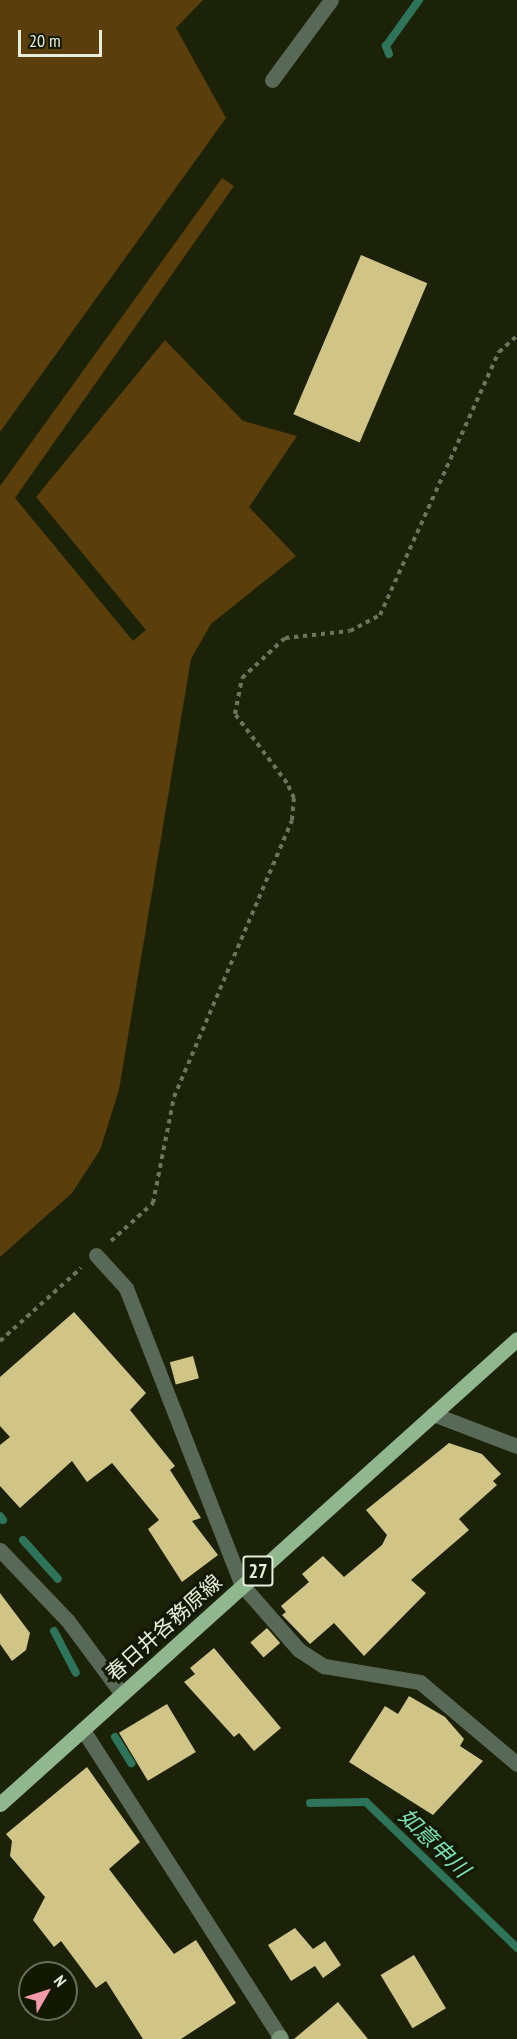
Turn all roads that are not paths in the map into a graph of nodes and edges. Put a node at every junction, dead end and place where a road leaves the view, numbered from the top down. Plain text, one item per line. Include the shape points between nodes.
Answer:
1 (331, 0) edge
2 (272, 80) dead end
3 (96, 1254) road end
4 (517, 1340) edge
5 (433, 1414) junction
6 (517, 1446) edge
7 (0, 1550) edge
8 (242, 1585) junction
9 (122, 1694) junction
10 (82, 1730) junction
11 (517, 1764) edge
12 (0, 1804) edge
13 (279, 2038) edge

1 - 2 street
3 - 8 street via 126,1288
4 - 5 main road, 春日井各務原線 / 27
5 - 6 street
5 - 8 main road, 春日井各務原線 / 27
7 - 9 street via 68,1621
8 - 9 main road, 春日井各務原線 / 27
8 - 11 street via 299,1650 324,1666 420,1682
9 - 10 main road, 春日井各務原線 / 27
10 - 12 main road, 春日井各務原線 / 27
10 - 13 street

